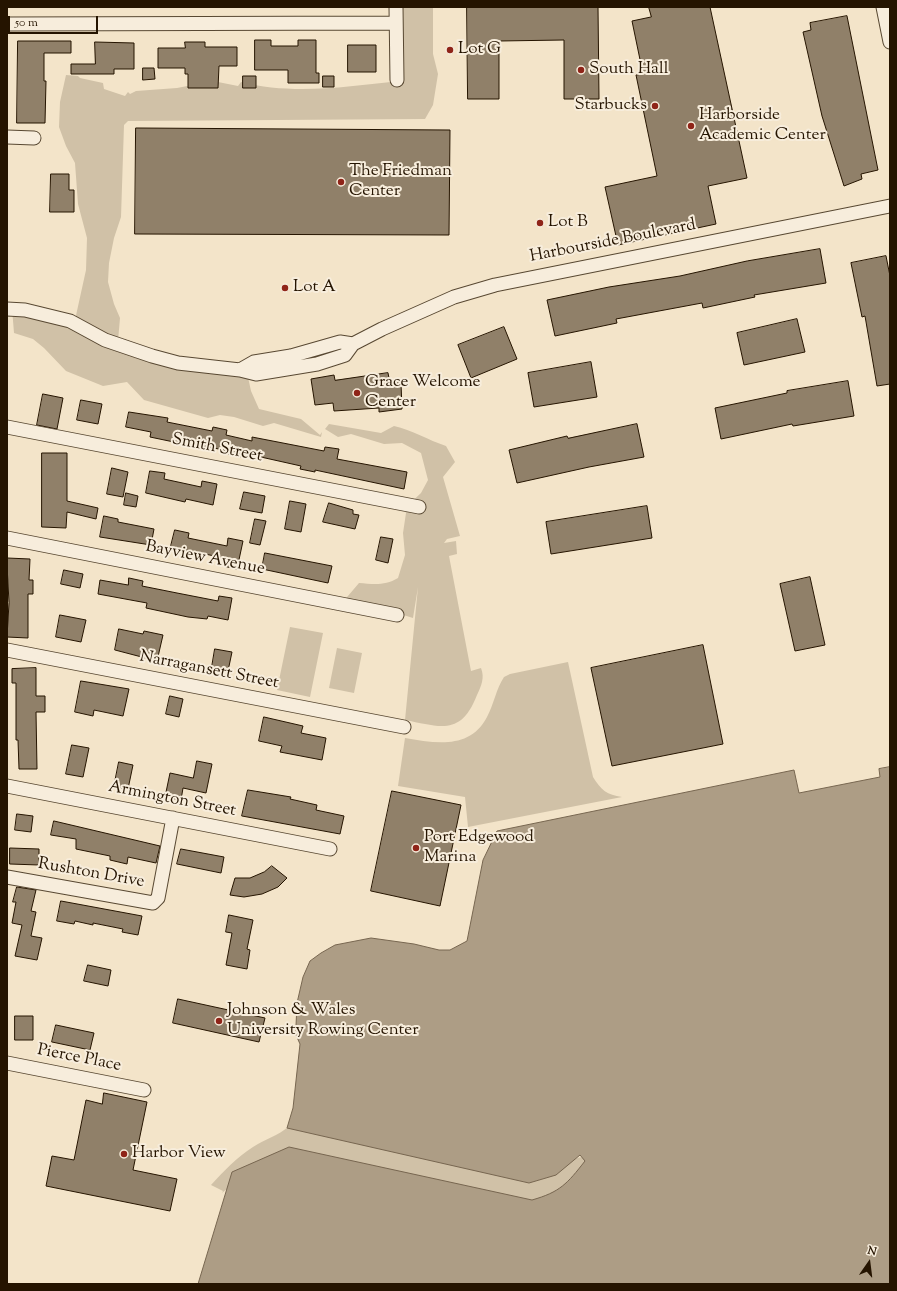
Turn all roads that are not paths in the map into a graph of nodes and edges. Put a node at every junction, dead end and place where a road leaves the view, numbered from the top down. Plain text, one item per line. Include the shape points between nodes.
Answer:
1 (396, 7) edge
2 (883, 7) edge
3 (396, 23) junction
4 (7, 24) edge
5 (890, 42) edge
6 (397, 80) dead end
7 (7, 137) edge
8 (34, 138) dead end
9 (890, 206) edge
10 (7, 309) edge
11 (7, 428) edge
12 (420, 507) dead end
13 (7, 538) edge
14 (397, 615) dead end
15 (7, 650) edge
16 (404, 727) dead end
17 (7, 786) edge
18 (173, 818) junction
19 (330, 849) dead end
20 (7, 877) edge
21 (7, 1063) edge
22 (144, 1090) dead end

1 - 3 street
2 - 5 street
3 - 4 street
3 - 6 street
7 - 8 street
9 - 10 street, Harbourside Boulevard via 494,285 454,297 353,344 345,355 317,364 256,374 178,363 104,340 70,321 25,310
11 - 12 street, Smith Street
13 - 14 street, Bayview Avenue
15 - 16 street, Narragansett Street
17 - 18 street, Armington Street
18 - 19 street, Armington Street
18 - 20 street, Rushton Drive via 158,898 153,903
21 - 22 street, Pierce Place

